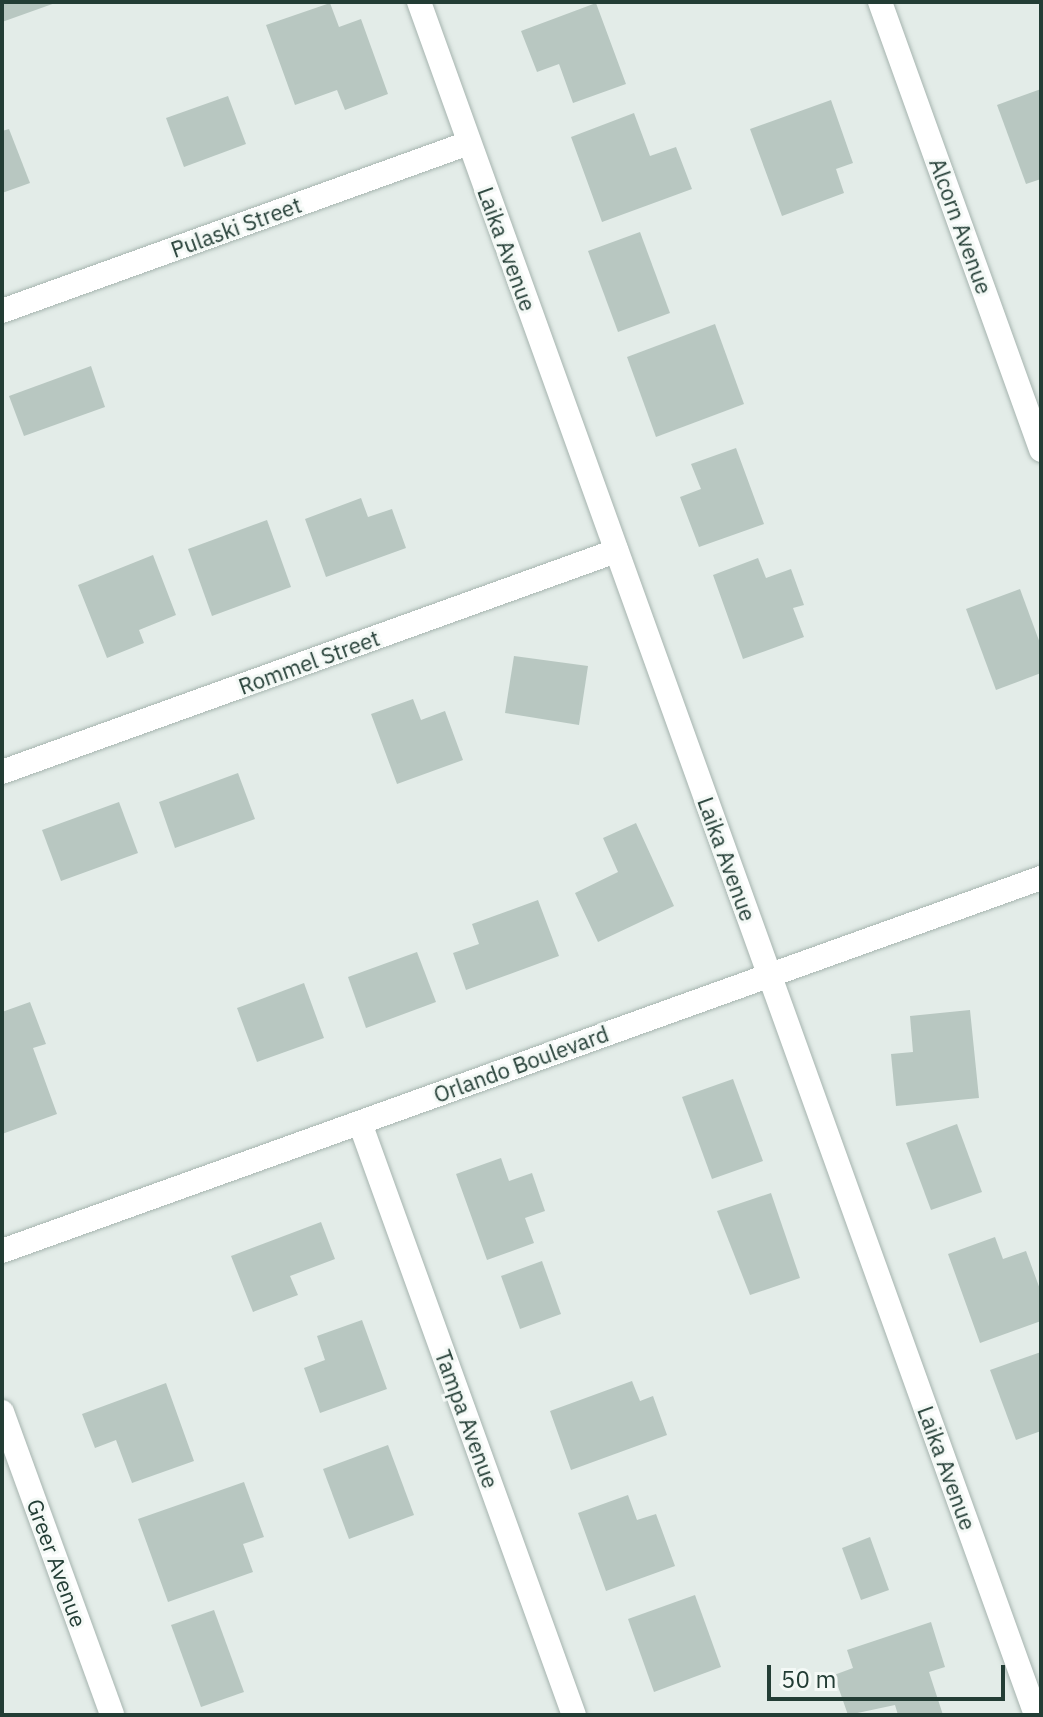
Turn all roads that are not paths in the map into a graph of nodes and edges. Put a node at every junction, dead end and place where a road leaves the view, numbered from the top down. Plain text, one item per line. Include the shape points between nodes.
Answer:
1 (419, 2) edge
2 (880, 2) edge
3 (469, 143) junction
4 (2, 311) edge
5 (1041, 450) edge
6 (616, 551) junction
7 (2, 772) edge
8 (1041, 878) edge
9 (768, 976) junction
10 (360, 1123) junction
11 (2, 1251) edge
12 (2, 1412) edge
13 (112, 1715) edge
14 (574, 1715) edge
15 (1036, 1715) edge

1 - 3 street, Laika Avenue
2 - 5 street, Alcorn Avenue
3 - 4 street, Pulaski Street
3 - 6 street, Laika Avenue
6 - 7 street, Rommel Street
6 - 9 street, Laika Avenue
8 - 9 street, Orlando Boulevard
9 - 10 street, Orlando Boulevard
9 - 15 street, Laika Avenue
10 - 11 street, Orlando Boulevard
10 - 14 street, Tampa Avenue
12 - 13 street, Greer Avenue

